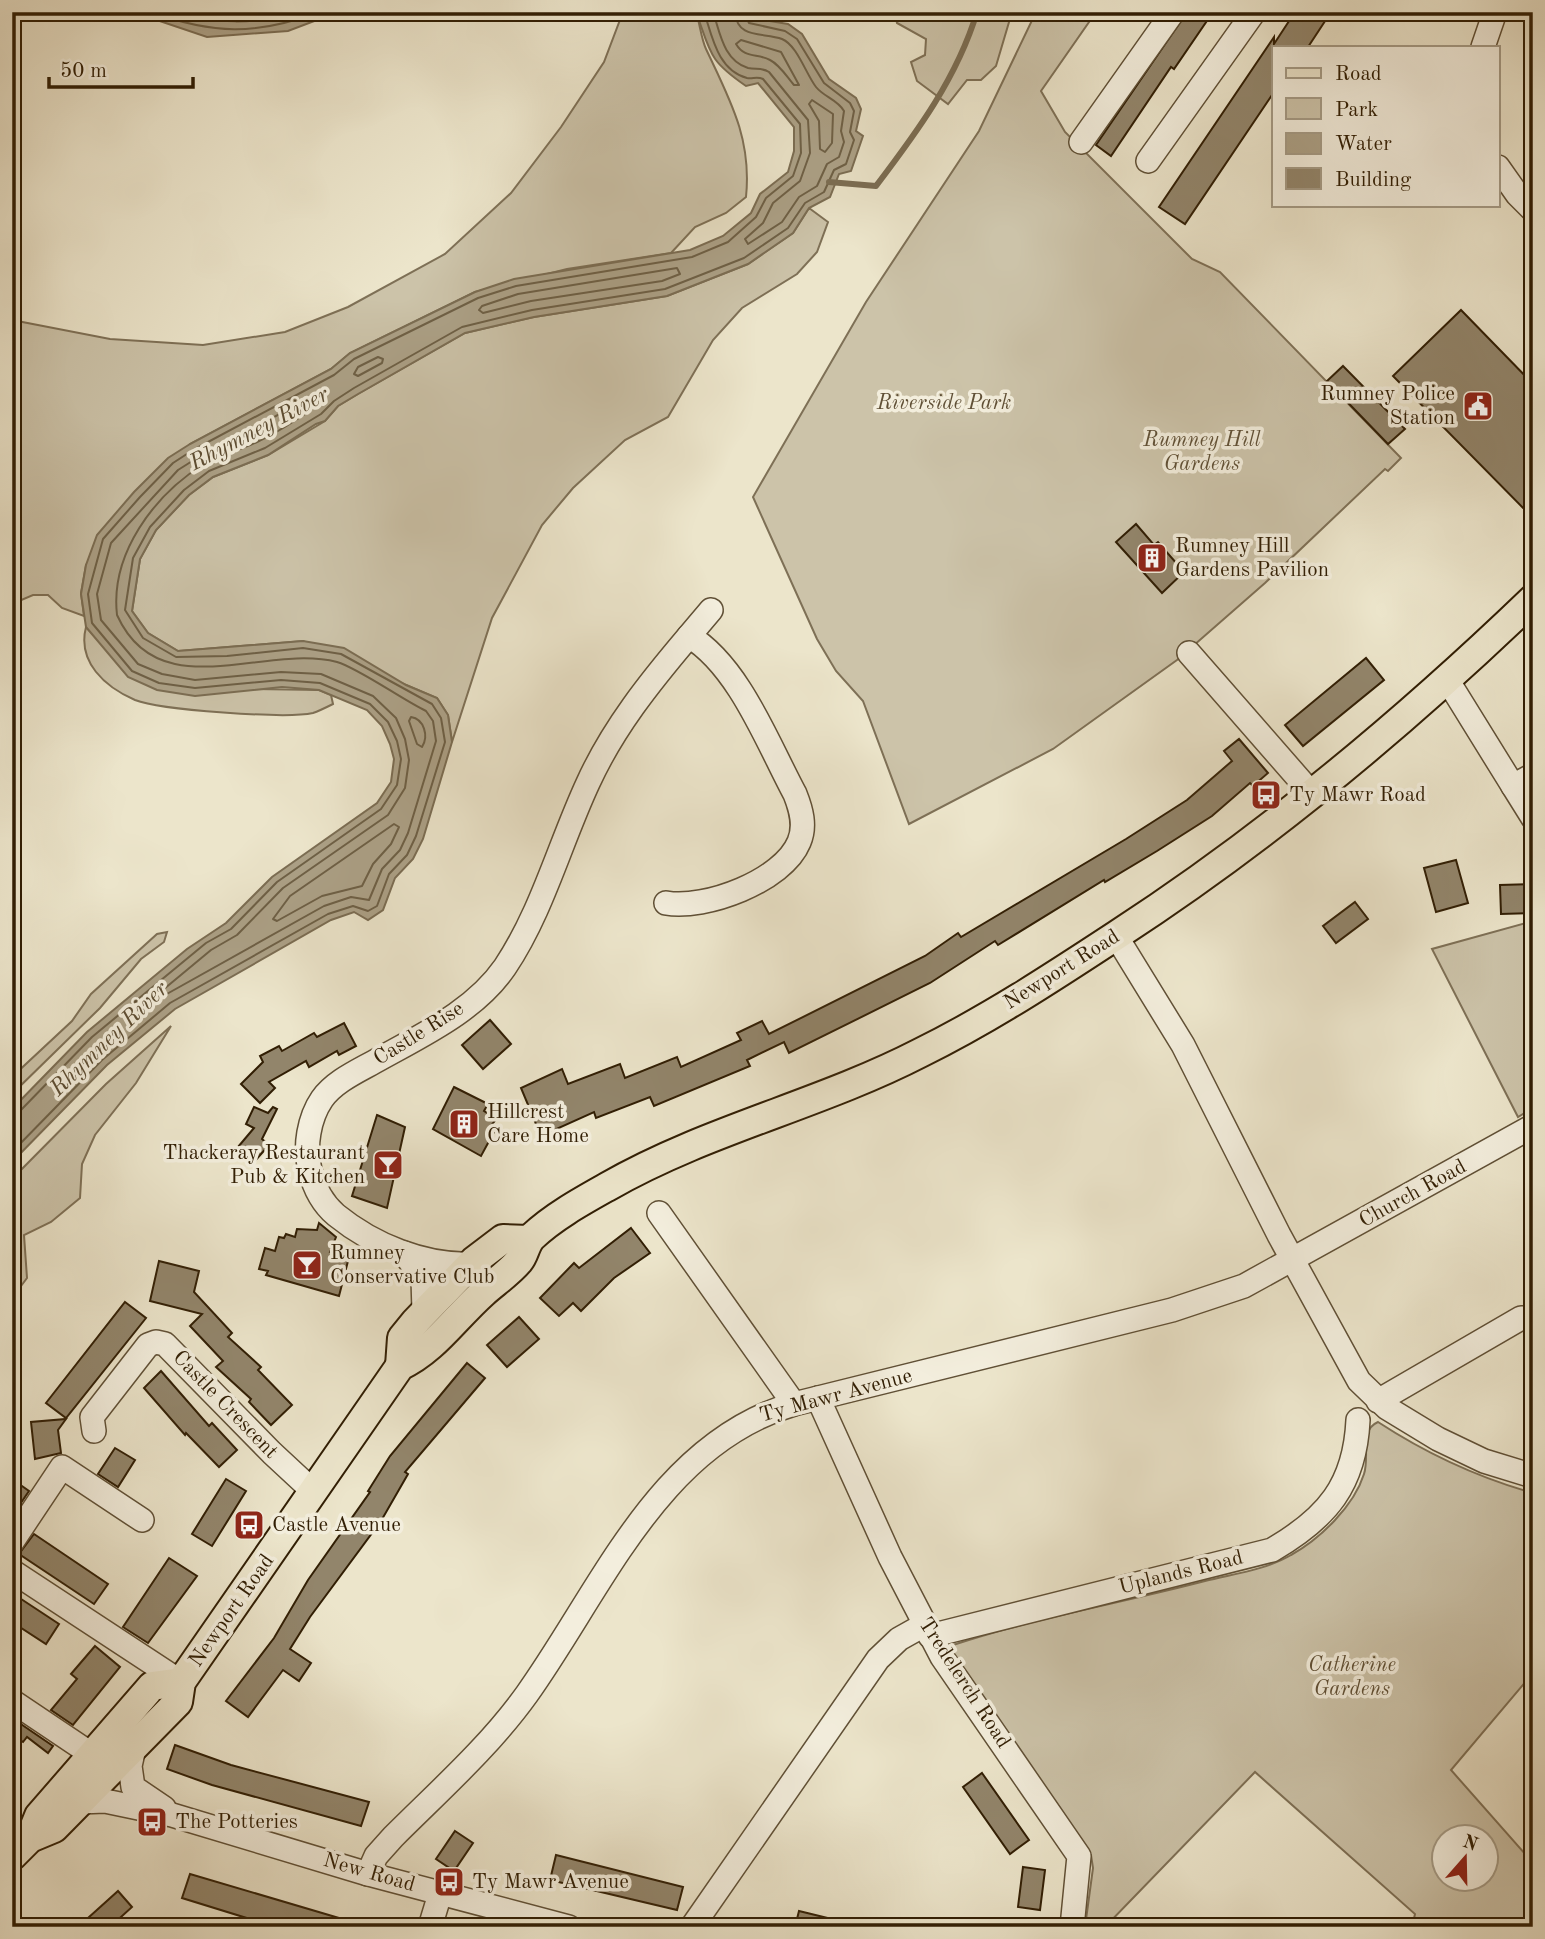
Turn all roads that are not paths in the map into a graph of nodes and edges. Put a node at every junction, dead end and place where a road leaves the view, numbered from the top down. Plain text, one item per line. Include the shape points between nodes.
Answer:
1 (1173, 12) edge
2 (1254, 12) edge
3 (1495, 12) edge
4 (1483, 46) edge
5 (1081, 142) dead end
6 (1148, 160) dead end
7 (1500, 170) edge
8 (1533, 211) edge
9 (1533, 599) edge
10 (711, 610) dead end
11 (689, 636) junction
12 (1189, 653) dead end
13 (1448, 681) junction
14 (1523, 780) edge
15 (1313, 795) junction
16 (1533, 818) edge
17 (666, 903) dead end
18 (1116, 936) junction
19 (1533, 1126) edge
20 (659, 1213) dead end
21 (529, 1240) junction
22 (404, 1253) junction
23 (1293, 1261) junction
24 (472, 1264) junction
25 (424, 1312) junction
26 (1533, 1318) edge
27 (400, 1366) junction
28 (818, 1398) junction
29 (1378, 1401) junction
30 (794, 1404) junction
31 (1358, 1420) dead end
32 (94, 1431) dead end
33 (1533, 1476) edge
34 (314, 1492) junction
35 (142, 1520) dead end
36 (12, 1542) edge
37 (12, 1571) edge
38 (927, 1630) junction
39 (181, 1682) junction
40 (12, 1701) edge
41 (134, 1748) junction
42 (100, 1766) junction
43 (133, 1787) junction
44 (69, 1798) junction
45 (172, 1815) junction
46 (21, 1847) edge
47 (368, 1874) junction
48 (440, 1894) junction
49 (430, 1927) edge
50 (569, 1927) edge
51 (692, 1927) edge
52 (1072, 1927) edge

1 - 5 street
2 - 6 street
3 - 4 street
7 - 8 street
9 - 13 main road, Newport Road
10 - 11 street, Castle Rise
11 - 17 street via 727,671 795,794 802,826 791,856 768,875 721,898 694,905
11 - 22 street, Castle Rise via 605,748 527,927 503,970 454,1015 333,1087 315,1113 308,1163 324,1203 355,1229
12 - 15 street
13 - 14 street
13 - 15 main road, Newport Road
14 - 16 street
15 - 18 main road, Newport Road
18 - 21 main road, Newport Road via 939,1044 874,1075 671,1154 596,1193
18 - 23 street via 1183,1045
19 - 23 street, Church Road
20 - 30 street
21 - 24 main road, Newport Road via 503,1239
21 - 27 main road, Newport Road via 520,1260 423,1355
22 - 24 street, Castle Rise via 447,1265
22 - 25 street via 423,1279
23 - 28 street, Ty Mawr Avenue via 1244,1286 1172,1310
23 - 29 street via 1359,1381
24 - 25 main road, Newport Road
25 - 27 main road, Newport Road via 402,1338
26 - 29 street via 1511,1323
27 - 34 main road, Newport Road
28 - 30 street, Ty Mawr Avenue
28 - 38 street, Tredelerch Road
29 - 33 street via 1458,1450
30 - 47 street, Ty Mawr Avenue via 758,1416 720,1437 673,1482 635,1529 511,1715 393,1837
31 - 38 street, Uplands Road via 1355,1455 1342,1489 1307,1527 1272,1549
32 - 34 street, Castle Crescent via 92,1417 148,1345 165,1344
34 - 39 main road, Newport Road
35 - 36 street via 62,1467
37 - 39 street
38 - 51 street, Uplands Road via 899,1639 878,1659
38 - 52 street, Tredelerch Road via 1079,1856
39 - 41 main road, Newport Road via 178,1702
39 - 42 main road, Newport Road via 152,1686
40 - 42 street, New Road
41 - 42 main road, Newport Road
41 - 43 street via 130,1766
42 - 43 street, New Road
42 - 44 main road, Newport Road
43 - 45 street, New Road
44 - 45 street, New Road
44 - 46 main road, Newport Road via 54,1828
45 - 47 street, New Road
47 - 48 street, New Road
48 - 49 street
48 - 50 street, New Road

